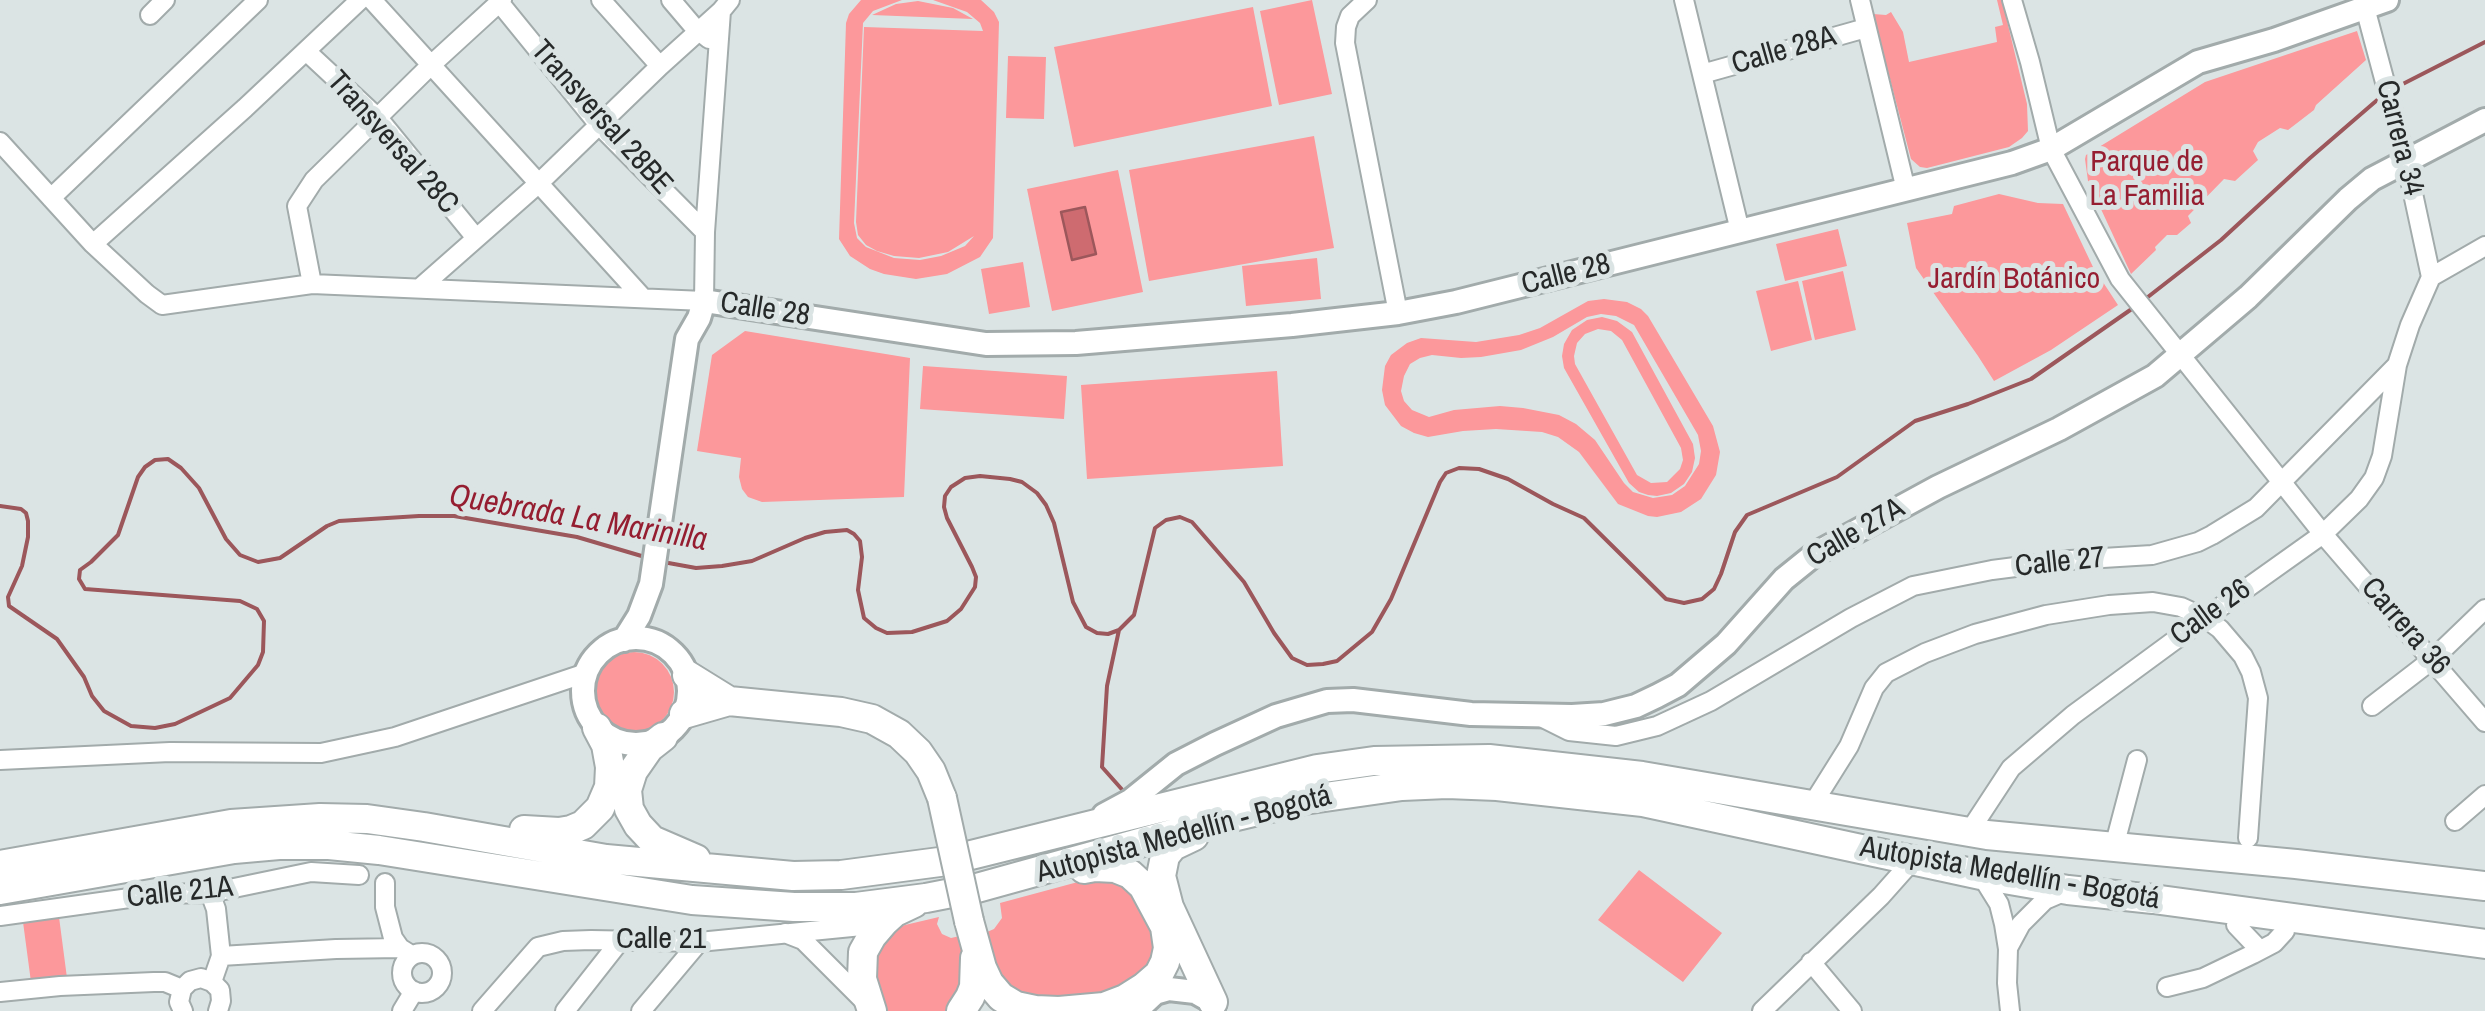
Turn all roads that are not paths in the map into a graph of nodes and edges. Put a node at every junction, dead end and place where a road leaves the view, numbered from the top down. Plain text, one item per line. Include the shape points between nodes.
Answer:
1 (165, 0) edge
2 (258, 0) edge
3 (360, 0) edge
4 (601, 0) edge
5 (671, 0) edge
6 (1367, 0) edge
7 (1684, 0) edge
8 (1860, 0) edge
9 (2012, 0) edge
10 (500, 1) edge
11 (381, 3) edge
12 (2372, 3) edge
13 (726, 6) edge
14 (150, 15) dead end
15 (1866, 28) junction
16 (700, 31) junction
17 (306, 51) junction
18 (719, 60) junction
19 (432, 65) junction
20 (660, 66) junction
21 (1702, 74) junction
22 (378, 118) junction
23 (2485, 120) edge
24 (599, 125) junction
25 (0, 142) edge
26 (2050, 149) junction
27 (2406, 160) junction
28 (538, 184) junction
29 (1906, 190) junction
30 (50, 198) junction
31 (1740, 231) junction
32 (706, 232) junction
33 (476, 238) junction
34 (93, 244) junction
35 (2485, 246) edge
36 (2431, 277) junction
37 (312, 284) junction
38 (422, 288) junction
39 (642, 298) junction
40 (704, 301) junction
41 (1398, 313) junction
42 (2181, 354) junction
43 (2397, 364) junction
44 (2282, 483) junction
45 (2323, 534) junction
46 (651, 577) junction
47 (2485, 609) edge
48 (2205, 618) junction
49 (624, 640) junction
50 (660, 644) junction
51 (2433, 659) junction
52 (586, 673) junction
53 (687, 675) junction
54 (729, 701) junction
55 (2372, 706) dead end
56 (684, 714) junction
57 (1538, 716) junction
58 (2485, 722) edge
59 (598, 728) junction
60 (663, 737) junction
61 (0, 760) edge
62 (2137, 760) dead end
63 (2485, 795) edge
64 (1812, 805) junction
65 (1233, 817) junction
66 (2455, 821) dead end
67 (424, 827) junction
68 (1076, 830) junction
69 (1978, 834) junction
70 (2248, 838) dead end
71 (2114, 847) junction
72 (1913, 860) junction
73 (2296, 864) junction
74 (0, 866) edge
75 (726, 870) junction
76 (1975, 873) junction
77 (359, 875) dead end
78 (1028, 876) junction
79 (385, 883) dead end
80 (2485, 886) edge
81 (0, 890) edge
82 (2068, 890) junction
83 (210, 893) junction
84 (926, 898) junction
85 (895, 912) junction
86 (0, 916) edge
87 (2236, 925) dead end
88 (2373, 928) junction
89 (2285, 931) dead end
90 (785, 932) junction
91 (972, 934) junction
92 (620, 941) junction
93 (699, 942) junction
94 (2485, 944) edge
95 (2008, 948) junction
96 (406, 952) junction
97 (2253, 954) junction
98 (221, 956) junction
99 (1811, 962) junction
100 (212, 982) junction
101 (2167, 987) dead end
102 (182, 989) junction
103 (414, 991) junction
104 (0, 992) edge
105 (1140, 1000) edge
106 (1216, 1008) edge
107 (871, 1009) edge
108 (183, 1011) edge
109 (218, 1011) edge
110 (402, 1011) edge
111 (482, 1011) edge
112 (564, 1011) edge
113 (641, 1011) edge
114 (961, 1011) edge
115 (1059, 1011) edge
116 (1762, 1011) edge
117 (1852, 1011) edge
118 (2010, 1011) edge

1 - 14 street
2 - 30 street
3 - 17 street
4 - 20 street
5 - 16 street
6 - 41 street via 1350,16 1345,43
7 - 21 street
8 - 15 street
9 - 26 street, Carrera 36
10 - 19 street
10 - 24 street, Transversal 28BE
11 - 19 street
12 - 26 main road, Calle 28 via 2198,62
12 - 27 street, Carrera 34
13 - 16 street
13 - 18 street
15 - 21 street, Calle 28A
15 - 29 street
16 - 18 street
16 - 20 street
17 - 22 street, Transversal 28C
17 - 34 street
18 - 32 street
19 - 22 street
19 - 28 street
20 - 24 street
21 - 31 street
22 - 33 street, Transversal 28C
22 - 37 street via 314,180 298,206
23 - 27 main road, Calle 27A
24 - 28 street
24 - 32 street, Transversal 28BE
25 - 30 street
26 - 29 main road, Calle 28
26 - 42 street, Carrera 36 via 2120,279
27 - 36 street, Carrera 34
27 - 42 main road, Calle 27A via 2348,199
28 - 33 street
28 - 39 street
29 - 31 main road, Calle 28
30 - 34 street
31 - 41 main road, Calle 28
32 - 40 street
33 - 38 street
34 - 37 street via 162,305
35 - 36 street
36 - 43 street, Calle 27
37 - 38 street
38 - 39 street
39 - 40 street
40 - 41 main road, Calle 28 via 986,344 1076,343
40 - 46 main road via 687,339
42 - 44 street, Carrera 36
42 - 57 main road, Calle 27A via 2059,430 1815,554 1678,685 1604,714
43 - 44 street, Calle 27
43 - 45 street, Calle 26 via 2374,478
44 - 45 street, Carrera 36
44 - 57 street, Calle 27 via 2222,530 2152,555 1992,570 1913,586 1657,726 1616,736 1569,731
45 - 48 street, Calle 26
45 - 51 street, Carrera 36
46 - 49 main road
46 - 50 main road
47 - 51 street
48 - 64 street via 2153,602 2109,604 1975,634 1914,658 1886,672 1874,688 1849,746
48 - 69 street, Calle 26 via 2011,768
48 - 70 street via 2243,656 2258,698
49 - 50 main road
49 - 52 main road via 608,646
50 - 53 main road
51 - 55 street
51 - 58 street, Carrera 36
52 - 59 main road via 584,702
52 - 61 street via 394,737 320,753
53 - 54 highway
53 - 56 main road
54 - 56 highway
54 - 91 highway, bridge via 872,719 918,752 939,786
56 - 60 main road
57 - 68 main road, Calle 27A via 1327,701 1246,728
59 - 60 main road via 634,744
59 - 67 highway via 609,757 609,786 583,825 559,832
60 - 75 highway via 628,782 633,817 652,840
62 - 71 street
63 - 66 street
64 - 68 highway, Autopista Medellín - Bogotá via 1529,762 1374,760
64 - 69 highway, Autopista Medellín - Bogotá
65 - 72 highway, Autopista Medellín - Bogotá via 1356,791 1498,786 1644,802
65 - 78 highway, Autopista Medellín - Bogotá
65 - 106 highway via 1173,846 1162,867 1169,907
67 - 74 highway, Autopista Medellín - Bogotá via 367,819 272,820
67 - 75 highway, Autopista Medellín - Bogotá via 606,860
68 - 75 highway, Autopista Medellín - Bogotá via 947,862 841,876
69 - 71 highway, Autopista Medellín - Bogotá
69 - 76 highway via 2003,846 2132,860 2144,868 2138,883 2127,886
71 - 73 highway, Autopista Medellín - Bogotá
72 - 76 highway, Autopista Medellín - Bogotá
72 - 99 street
73 - 80 highway, Autopista Medellín - Bogotá
73 - 88 highway via 2267,868 2193,860 2178,866 2172,878 2184,894 2330,912
76 - 82 highway, Autopista Medellín - Bogotá
76 - 95 street via 2000,904
77 - 83 street, Calle 21A via 311,872
78 - 84 highway, Autopista Medellín - Bogotá
78 - 105 highway via 1114,868 1143,886 1165,927 1168,948
79 - 96 street via 393,938
81 - 84 highway, Autopista Medellín - Bogotá via 234,849 329,845 692,900 856,907
82 - 88 highway, Autopista Medellín - Bogotá
82 - 95 street via 2045,900
83 - 86 street, Calle 21A
83 - 98 street
84 - 85 highway
85 - 90 street, Calle 21 via 862,926
85 - 107 highway via 864,952 862,978
87 - 97 street via 2256,945
88 - 94 highway, Autopista Medellín - Bogotá
89 - 97 street
90 - 93 street, Calle 21
90 - 107 street via 803,940
91 - 114 highway via 974,987
91 - 115 highway via 1001,996 1016,1006
92 - 93 street, Calle 21
92 - 111 street, Calle 21 via 538,947
92 - 112 street
93 - 113 street
95 - 118 street
96 - 98 street
96 - 103 street via 405,982
96 - 103 street via 432,956 442,972 434,989
97 - 101 street
98 - 100 street
99 - 116 street
99 - 117 street
100 - 102 street via 196,978
100 - 109 street via 221,995
102 - 104 street via 154,982
102 - 108 street
103 - 110 street
105 - 106 main road via 1184,989
105 - 115 highway

